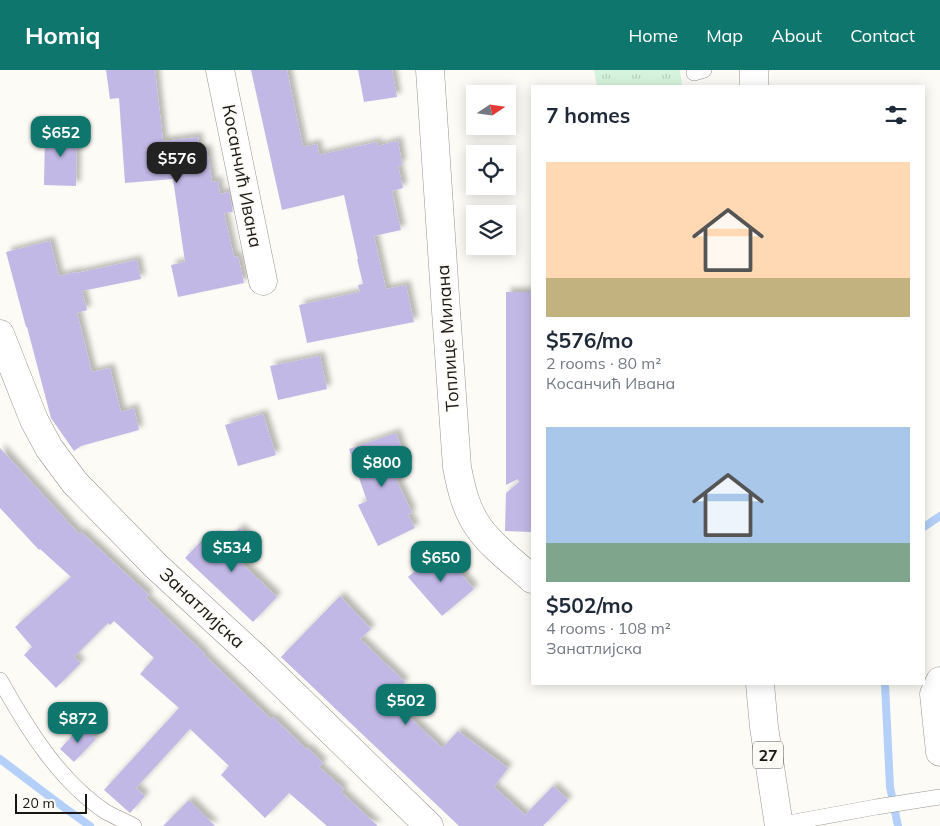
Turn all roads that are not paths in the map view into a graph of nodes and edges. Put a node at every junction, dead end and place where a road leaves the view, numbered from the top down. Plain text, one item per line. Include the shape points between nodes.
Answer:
1 (220, 70) edge
2 (430, 70) edge
3 (695, 70) edge
4 (704, 70) edge
5 (263, 281) dead end
6 (0, 334) edge
7 (531, 578) edge
8 (0, 680) edge
9 (760, 685) edge
10 (938, 690) edge
11 (940, 752) edge
12 (940, 797) edge
13 (134, 826) edge
14 (429, 826) edge
15 (779, 826) edge

1 - 5 street, Косанчић Ивана
2 - 7 street, Топлице Милана via 457,466 468,510 479,528
3 - 4 lane via 694,73
6 - 14 street, Занатлијска via 34,420 49,448 75,483 156,566
8 - 13 lane via 44,751 80,792 107,812
9 - 15 street, 27
10 - 11 street
12 - 15 lane

